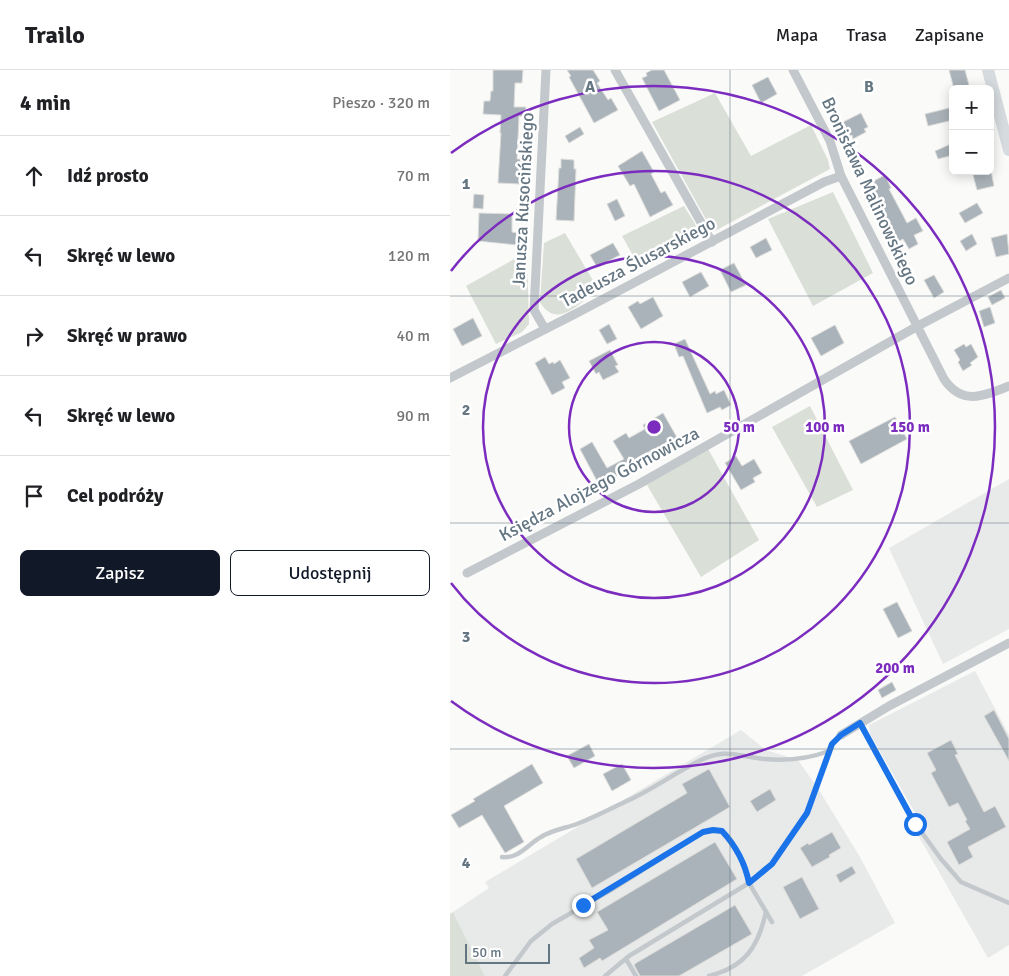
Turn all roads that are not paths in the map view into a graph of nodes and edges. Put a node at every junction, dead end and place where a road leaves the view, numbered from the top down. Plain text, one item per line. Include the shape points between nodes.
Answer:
1 (546, 70) edge
2 (615, 70) edge
3 (793, 70) edge
4 (988, 70) edge
5 (1009, 150) edge
6 (841, 176) junction
7 (712, 242) junction
8 (1009, 278) edge
9 (916, 327) junction
10 (544, 329) junction
11 (450, 378) edge
12 (1009, 386) edge
13 (467, 573) dead end
14 (1009, 643) edge
15 (860, 723) junction
16 (841, 735) joint
17 (829, 751) junction
18 (502, 857) dead end
19 (749, 883) junction
20 (1009, 903) edge
21 (766, 912) junction
22 (772, 922) dead end
23 (626, 959) junction
24 (505, 976) edge
25 (605, 976) edge
26 (636, 976) edge
27 (709, 976) edge

1 - 10 street, Janusza Kusocińskiego via 534,310
2 - 7 street
3 - 6 street, Bronisława Malinowskiego via 830,141
4 - 5 street
6 - 7 street, Tadeusza Ślusarskiego
6 - 9 street, Bronisława Malinowskiego
7 - 10 street, Tadeusza Ślusarskiego
8 - 9 street, Księdza Alojzego Górnowicza
9 - 12 street, Bronisława Malinowskiego via 949,388 958,394 968,397 986,395
9 - 13 street, Księdza Alojzego Górnowicza via 639,484
10 - 11 street, Tadeusza Ślusarskiego
14 - 15 street
15 - 16 street
15 - 20 lane via 915,824 941,858 961,882
16 - 17 lane
17 - 18 lane via 791,760 714,754 632,799 541,837 509,858
17 - 19 lane via 807,813 772,864
19 - 21 lane
19 - 23 lane
19 - 24 lane via 745,866 722,831 703,832 552,924 531,941
21 - 22 lane
21 - 27 lane via 758,941 748,956 734,966
23 - 25 lane
23 - 26 lane

